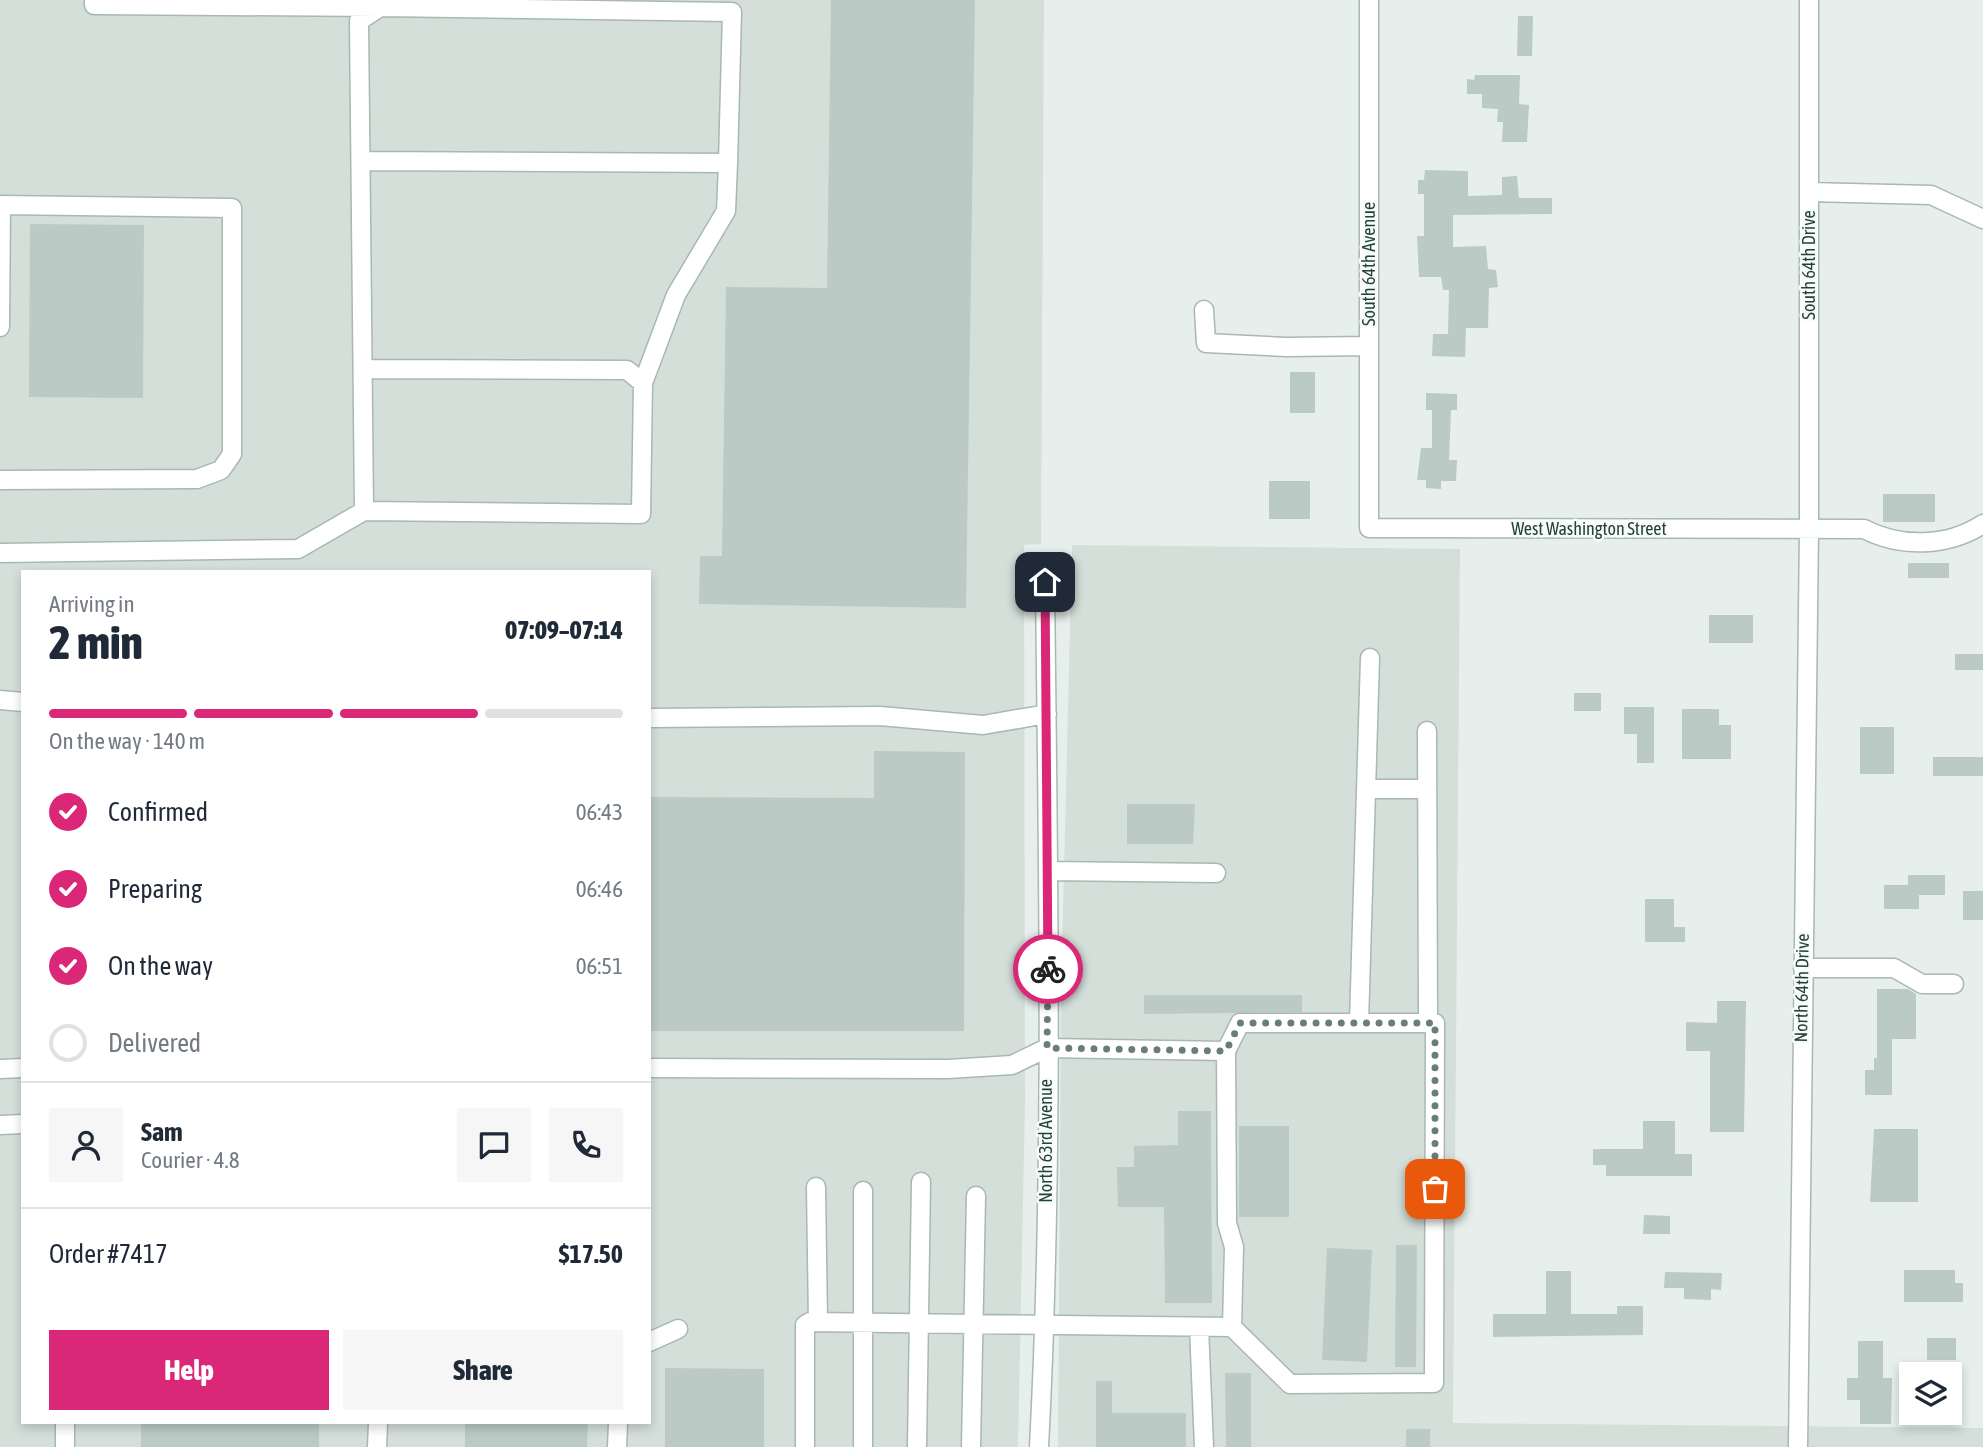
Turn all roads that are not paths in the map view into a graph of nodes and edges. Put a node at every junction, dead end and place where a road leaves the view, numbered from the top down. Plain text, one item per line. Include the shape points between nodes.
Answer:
1 (94, 0) edge
2 (1369, 0) edge
3 (1810, 0) edge
4 (209, 3) edge
5 (380, 7) junction
6 (361, 161) junction
7 (728, 163) junction
8 (1809, 192) junction
9 (1983, 219) edge
10 (1204, 310) dead end
11 (0, 327) edge
12 (1369, 346) junction
13 (363, 369) junction
14 (643, 383) junction
15 (0, 480) edge
16 (365, 510) junction
17 (1983, 524) edge
18 (1368, 528) joint
19 (1809, 529) junction
20 (0, 553) edge
21 (1045, 582) dead end
22 (1370, 658) dead end
23 (0, 700) edge
24 (21, 702) edge
25 (1046, 714) junction
26 (651, 718) edge
27 (1427, 731) dead end
28 (1366, 789) junction
29 (1427, 789) junction
30 (1048, 871) junction
31 (1216, 873) dead end
32 (1803, 968) junction
33 (1954, 984) dead end
34 (1359, 1023) junction
35 (1428, 1023) junction
36 (1047, 1048) junction
37 (1226, 1051) junction
38 (21, 1068) edge
39 (651, 1068) edge
40 (0, 1069) edge
41 (21, 1124) edge
42 (0, 1125) edge
43 (922, 1182) dead end
44 (816, 1187) dead end
45 (863, 1191) dead end
46 (976, 1196) dead end
47 (818, 1322) junction
48 (863, 1323) junction
49 (919, 1324) junction
50 (973, 1325) junction
51 (1045, 1326) junction
52 (1199, 1327) junction
53 (1232, 1327) junction
54 (678, 1329) dead end
55 (651, 1341) edge
56 (65, 1424) edge
57 (378, 1424) edge
58 (618, 1424) edge
59 (65, 1447) edge
60 (377, 1447) edge
61 (617, 1447) edge
62 (805, 1447) edge
63 (863, 1447) edge
64 (917, 1447) edge
65 (971, 1447) edge
66 (1039, 1447) edge
67 (1204, 1447) edge
68 (1798, 1447) edge

1 - 4 street via 94,5
2 - 12 street, South 64th Avenue
3 - 8 street, South 64th Drive
4 - 5 street
5 - 6 street via 359,21
5 - 7 street via 732,12
6 - 7 street
6 - 13 street
7 - 14 street via 726,211 676,295
8 - 9 street via 1931,195
8 - 19 street, South 64th Drive
10 - 12 street via 1206,343
11 - 15 street via 1,205 232,208 232,454 221,470 197,479
12 - 18 street, South 64th Avenue
13 - 14 street via 627,370
13 - 16 street
14 - 16 street via 641,514
16 - 20 street via 299,550
17 - 19 street, West Washington Street via 1954,538 1913,543 1892,541 1864,529
18 - 19 street, West Washington Street
19 - 32 street, North 64th Drive
21 - 25 street, North 63rd Avenue
22 - 28 street
23 - 24 street
25 - 26 street via 983,724 880,716
25 - 30 street, North 63rd Avenue
27 - 29 street
28 - 29 street
28 - 34 street
29 - 35 street
30 - 31 street
30 - 36 street, North 63rd Avenue
32 - 33 street via 1895,968 1922,984
32 - 68 street, North 64th Drive
34 - 35 street
34 - 37 street via 1240,1023
35 - 53 street via 1435,1023 1434,1383 1290,1384
36 - 37 street
36 - 39 street via 1012,1065 948,1069
36 - 51 street, North 63rd Avenue
37 - 53 street via 1227,1223 1234,1247
38 - 40 street
41 - 42 street
43 - 49 street
44 - 47 street
45 - 48 street
46 - 50 street
47 - 48 street
47 - 62 street via 805,1325
48 - 49 street
48 - 63 street
49 - 50 street
49 - 64 street
50 - 51 street
50 - 65 street
51 - 52 street
51 - 66 street, North 63rd Avenue
52 - 53 street
52 - 67 street
54 - 55 street
56 - 59 street
57 - 60 street
58 - 61 street

